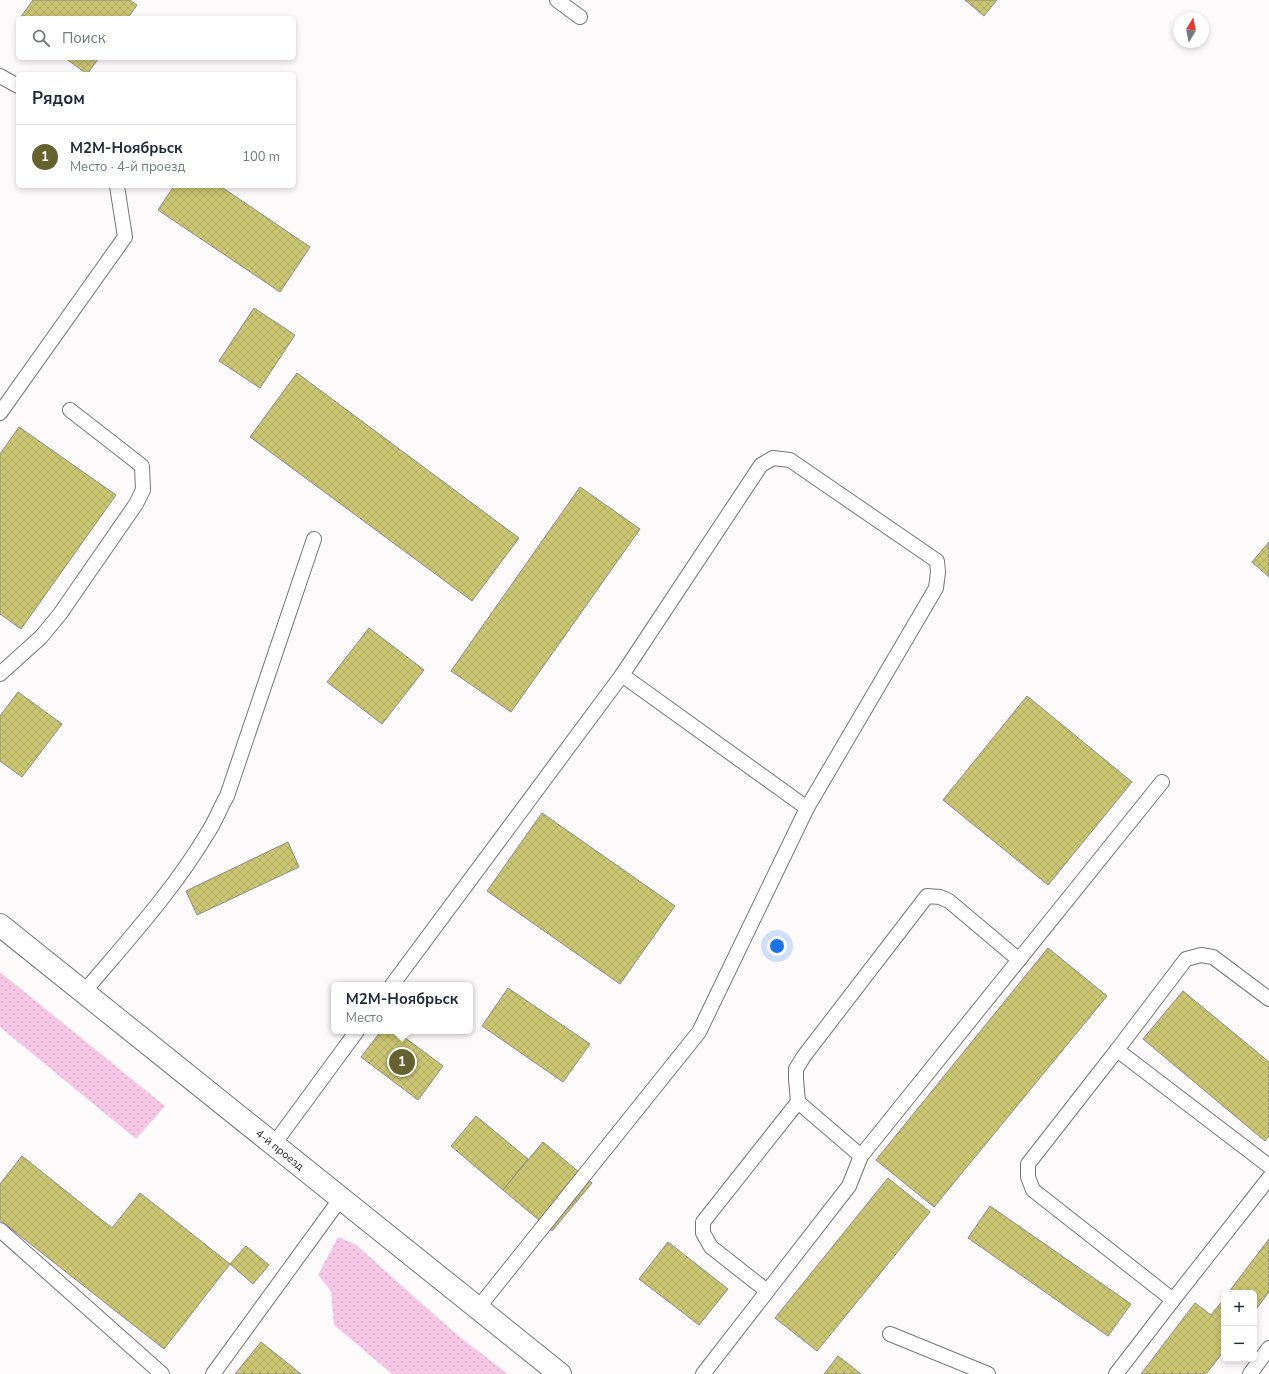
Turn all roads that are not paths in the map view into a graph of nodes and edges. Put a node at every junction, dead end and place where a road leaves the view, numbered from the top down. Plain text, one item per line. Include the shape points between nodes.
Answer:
1 (558, 0) edge
2 (580, 17) dead end
3 (0, 76) edge
4 (16, 85) edge
5 (117, 188) edge
6 (70, 410) dead end
7 (0, 413) edge
8 (314, 540) dead end
9 (0, 674) edge
10 (622, 675) junction
11 (1162, 782) dead end
12 (807, 808) junction
13 (0, 925) edge
14 (1019, 960) junction
15 (394, 982) edge
16 (84, 992) junction
17 (1269, 999) edge
18 (355, 1034) edge
19 (1117, 1050) junction
20 (798, 1102) junction
21 (274, 1144) junction
22 (862, 1156) junction
23 (1269, 1166) edge
24 (1269, 1178) edge
25 (342, 1198) junction
26 (0, 1230) edge
27 (767, 1291) junction
28 (1173, 1300) junction
29 (478, 1308) junction
30 (890, 1334) dead end
31 (1269, 1348) edge
32 (162, 1374) edge
33 (213, 1374) edge
34 (560, 1374) edge
35 (703, 1374) edge
36 (988, 1374) edge
37 (1116, 1374) edge
38 (1250, 1374) edge

1 - 2 lane
3 - 4 lane
5 - 7 lane via 125,237
6 - 9 lane via 142,466 142,490 136,504 60,614 41,637
8 - 16 lane via 227,796 208,833 189,861
10 - 12 lane
10 - 12 lane via 761,465 773,458 790,460 937,561 936,588
10 - 15 lane
11 - 14 lane
12 - 29 lane via 699,1032
13 - 16 street, 4-й проезд
14 - 20 lane via 949,901 927,896 804,1056 796,1069
14 - 22 lane
16 - 21 street, 4-й проезд
17 - 19 lane via 1213,957 1202,955 1186,959
18 - 21 lane
19 - 23 lane
19 - 28 lane via 1028,1164 1028,1177 1034,1190
20 - 22 lane
20 - 27 lane via 703,1222 703,1233 712,1247
21 - 25 street, 4-й проезд
22 - 27 lane via 849,1186
24 - 28 lane
25 - 29 street, 4-й проезд
25 - 33 lane
26 - 32 lane
27 - 35 lane
28 - 37 lane
29 - 34 street, 4-й проезд
30 - 36 lane
31 - 38 lane

